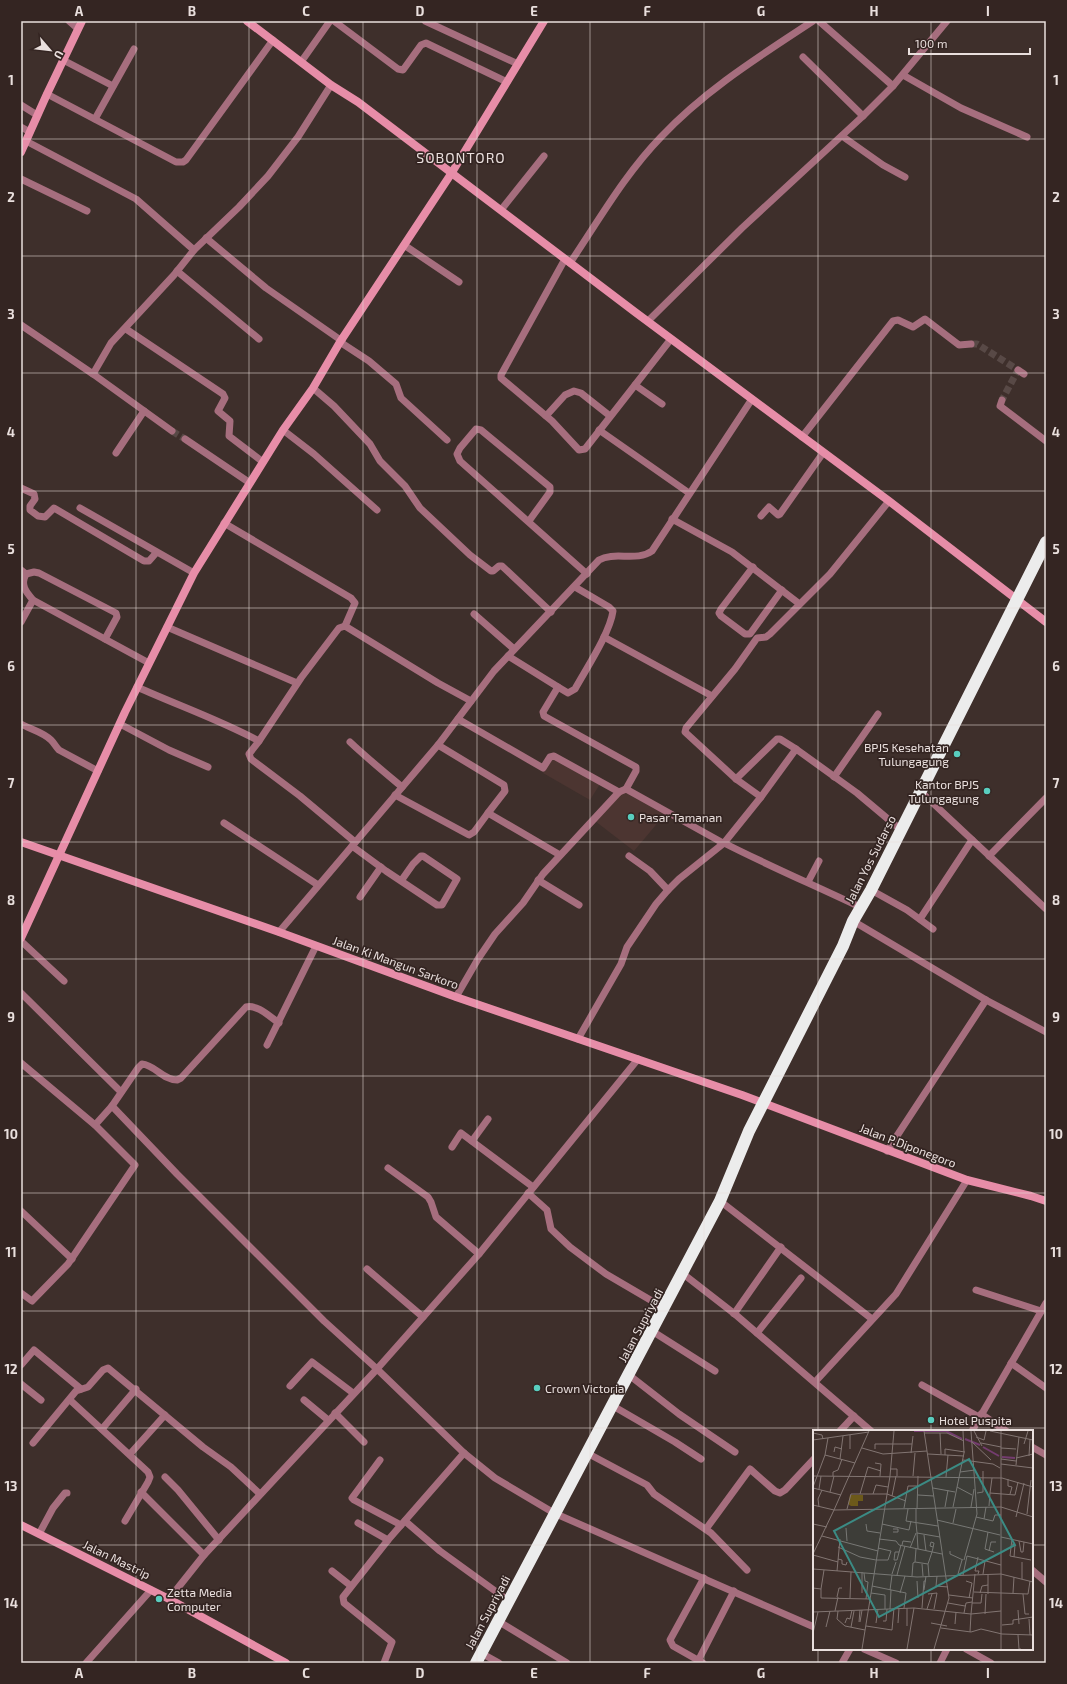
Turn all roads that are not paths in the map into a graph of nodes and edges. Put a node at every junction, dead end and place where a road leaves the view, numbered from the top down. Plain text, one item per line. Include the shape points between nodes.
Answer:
1 (69, 21) edge
2 (247, 21) edge
3 (330, 21) edge
4 (334, 21) edge
5 (425, 21) edge
6 (544, 21) edge
7 (813, 21) edge
8 (819, 21) edge
9 (947, 21) edge
10 (80, 25) edge
11 (273, 40) junction
12 (134, 49) dead end
13 (804, 57) dead end
14 (63, 60) junction
15 (301, 62) junction
16 (518, 64) junction
17 (903, 75) junction
18 (507, 82) junction
19 (332, 85) junction
20 (112, 86) junction
21 (893, 86) junction
22 (46, 94) junction
23 (21, 105) edge
24 (37, 115) junction
25 (863, 116) junction
26 (95, 119) junction
27 (21, 127) edge
28 (30, 132) junction
29 (842, 136) junction
30 (1027, 137) dead end
31 (26, 141) junction
32 (21, 152) edge
33 (544, 156) dead end
34 (451, 174) junction
35 (905, 177) dead end
36 (21, 179) edge
37 (501, 210) junction
38 (87, 211) dead end
39 (206, 238) junction
40 (404, 245) junction
41 (194, 250) junction
42 (568, 261) junction
43 (177, 271) junction
44 (459, 282) dead end
45 (648, 321) junction
46 (21, 325) edge
47 (126, 329) junction
48 (259, 339) dead end
49 (671, 339) junction
50 (341, 341) junction
51 (971, 344) tunnel mouth
52 (93, 374) junction
53 (635, 385) junction
54 (313, 388) junction
55 (752, 399) junction
56 (1002, 400) dead end
57 (662, 404) dead end
58 (144, 411) junction
59 (546, 416) junction
60 (610, 416) junction
61 (283, 430) junction
62 (600, 430) junction
63 (172, 431) tunnel mouth
64 (802, 437) junction
65 (185, 439) tunnel mouth
66 (447, 440) dead end
67 (1046, 442) edge
68 (116, 453) dead end
69 (823, 453) junction
70 (263, 462) junction
71 (250, 483) junction
72 (21, 488) edge
73 (689, 493) junction
74 (889, 501) junction
75 (80, 508) dead end
76 (377, 510) dead end
77 (761, 516) dead end
78 (672, 519) junction
79 (529, 522) junction
80 (224, 523) junction
81 (1046, 542) edge
82 (156, 553) junction
83 (753, 567) junction
84 (23, 572) edge
85 (194, 573) junction
86 (587, 574) junction
87 (575, 587) junction
88 (782, 590) junction
89 (1017, 599) junction
90 (33, 600) junction
91 (797, 602) dead end
92 (551, 612) junction
93 (474, 614) dead end
94 (21, 622) edge
95 (1046, 622) edge
96 (345, 626) junction
97 (167, 627) junction
98 (604, 637) junction
99 (105, 639) junction
100 (514, 650) junction
101 (508, 656) junction
102 (149, 663) junction
103 (298, 683) junction
104 (137, 687) junction
105 (558, 687) junction
106 (712, 696) junction
107 (471, 701) junction
108 (878, 714) dead end
109 (458, 719) junction
110 (21, 724) edge
111 (120, 724) junction
112 (259, 741) junction
113 (350, 742) dead end
114 (438, 745) junction
115 (796, 750) junction
116 (208, 767) dead end
117 (98, 771) junction
118 (834, 777) junction
119 (736, 779) junction
120 (402, 787) junction
121 (622, 790) junction
122 (920, 790) junction
123 (395, 795) junction
124 (761, 797) junction
125 (1046, 798) edge
126 (488, 812) junction
127 (224, 823) dead end
128 (901, 830) junction
129 (972, 840) junction
130 (21, 842) edge
131 (723, 843) junction
132 (353, 844) junction
133 (560, 855) junction
134 (59, 856) junction
135 (628, 856) dead end
136 (989, 856) junction
137 (819, 861) dead end
138 (381, 867) junction
139 (538, 880) junction
140 (401, 881) junction
141 (808, 882) junction
142 (318, 885) junction
143 (668, 890) junction
144 (871, 890) junction
145 (360, 897) dead end
146 (579, 905) dead end
147 (862, 908) junction
148 (1046, 909) edge
149 (920, 919) junction
150 (853, 921) junction
151 (933, 929) dead end
152 (279, 932) junction
153 (21, 938) edge
154 (21, 941) edge
155 (316, 946) junction
156 (64, 981) dead end
157 (21, 993) edge
158 (456, 997) junction
159 (986, 1000) junction
160 (279, 1023) junction
161 (1046, 1032) edge
162 (578, 1039) junction
163 (267, 1045) dead end
164 (638, 1059) junction
165 (21, 1063) edge
166 (121, 1092) junction
167 (763, 1103) junction
168 (112, 1106) junction
169 (488, 1119) dead end
170 (95, 1125) junction
171 (472, 1141) junction
172 (452, 1147) dead end
173 (887, 1150) junction
174 (388, 1168) dead end
175 (968, 1180) junction
176 (531, 1190) junction
177 (720, 1201) junction
178 (1046, 1201) edge
179 (21, 1211) edge
180 (781, 1247) junction
181 (479, 1254) junction
182 (72, 1259) junction
183 (367, 1269) dead end
184 (682, 1273) junction
185 (801, 1278) dead end
186 (976, 1290) dead end
187 (21, 1293) edge
188 (1046, 1303) edge
189 (664, 1308) junction
190 (1041, 1311) junction
191 (734, 1314) junction
192 (423, 1317) junction
193 (872, 1319) junction
194 (652, 1331) junction
195 (757, 1333) junction
196 (1011, 1363) junction
197 (21, 1365) edge
198 (377, 1369) junction
199 (715, 1371) dead end
200 (629, 1375) junction
201 (814, 1382) junction
202 (21, 1384) edge
203 (922, 1385) dead end
204 (290, 1386) dead end
205 (1046, 1388) edge
206 (81, 1389) junction
207 (136, 1390) junction
208 (353, 1393) junction
209 (41, 1400) dead end
210 (70, 1400) junction
211 (304, 1400) dead end
212 (613, 1406) junction
213 (335, 1413) junction
214 (165, 1415) junction
215 (854, 1416) junction
216 (980, 1416) junction
217 (328, 1420) junction
218 (102, 1429) junction
219 (841, 1430) edge
220 (870, 1430) edge
221 (973, 1430) edge
222 (1004, 1430) edge
223 (364, 1442) dead end
224 (34, 1443) dead end
225 (1033, 1448) edge
226 (734, 1452) dead end
227 (464, 1453) junction
228 (587, 1453) junction
229 (130, 1454) junction
230 (1046, 1455) edge
231 (701, 1458) dead end
232 (380, 1460) dead end
233 (813, 1460) edge
234 (166, 1477) dead end
235 (141, 1492) junction
236 (67, 1493) dead end
237 (260, 1494) junction
238 (554, 1513) junction
239 (125, 1521) dead end
240 (358, 1523) dead end
241 (403, 1523) junction
242 (21, 1525) edge
243 (706, 1529) junction
244 (39, 1534) junction
245 (219, 1540) junction
246 (388, 1540) junction
247 (204, 1555) junction
248 (747, 1570) dead end
249 (332, 1571) dead end
250 (1033, 1571) edge
251 (704, 1578) junction
252 (1046, 1582) edge
253 (352, 1586) junction
254 (151, 1590) junction
255 (734, 1591) junction
256 (169, 1599) junction
257 (509, 1601) junction
258 (498, 1621) junction
259 (813, 1627) edge
260 (849, 1650) edge
261 (866, 1650) edge
262 (946, 1650) edge
263 (968, 1650) edge
264 (479, 1658) edge
265 (701, 1662) edge
266 (86, 1663) edge
267 (286, 1663) edge
268 (384, 1663) edge
269 (499, 1663) edge
270 (567, 1663) edge
271 (842, 1663) edge
272 (896, 1663) edge
273 (940, 1663) edge
274 (991, 1663) edge

1 - 10 street
2 - 11 street
3 - 15 street
4 - 18 street via 398,69 403,70 421,45 426,43
5 - 16 street
6 - 16 street
7 - 42 street via 727,79 675,122 633,170
8 - 21 street
9 - 17 street
10 - 14 street
11 - 15 street
11 - 26 street via 183,162 176,162
12 - 20 street
13 - 25 street
14 - 20 street
14 - 22 street
15 - 19 street
16 - 18 street
17 - 21 street
17 - 30 street via 961,108
18 - 34 street
19 - 34 street
19 - 39 street via 298,138 268,176
20 - 26 street
21 - 25 street
22 - 24 street
22 - 26 street
23 - 24 street
24 - 28 street
25 - 29 street
27 - 28 street
28 - 31 street
29 - 35 street
29 - 45 street via 747,223
31 - 32 street
31 - 41 street via 136,199
33 - 37 street
34 - 37 street
34 - 40 street
36 - 38 street
37 - 42 street
39 - 41 street
39 - 50 street via 266,288
40 - 44 street
40 - 50 street
41 - 43 street
42 - 45 street
42 - 59 street via 501,375 503,381
43 - 47 street
43 - 48 street
45 - 49 street
46 - 52 street
47 - 52 street via 111,343
47 - 70 street via 223,394 225,398 218,411 230,421 229,436
49 - 53 street
49 - 55 street
50 - 54 street
50 - 66 street via 396,384 401,398
51 - 64 street via 959,345 925,319 913,327 898,320 893,321
52 - 58 street
53 - 57 street
53 - 60 street
54 - 61 street
54 - 92 street via 370,444 380,461 405,486 420,508 491,571 499,566 503,568
55 - 64 street
55 - 73 street
56 - 67 street via 1000,406
58 - 63 street
58 - 68 street
59 - 60 street via 565,395 574,391 581,393
59 - 62 street via 580,451
60 - 62 street
61 - 70 street
61 - 76 street
62 - 73 street
64 - 69 street
65 - 71 street
69 - 74 street
69 - 77 street via 780,514 768,507
70 - 71 street
71 - 80 street
72 - 82 street via 34,494 35,499 30,510 38,516 45,517 54,508 144,561 148,562
73 - 78 street
74 - 89 street
74 - 106 street via 824,581 770,634 757,638
75 - 82 street
78 - 83 street via 732,552
78 - 86 street via 649,553 603,558
79 - 79 street via 458,458 460,448 476,429 481,430 550,486 550,492
79 - 86 street
80 - 85 street
80 - 96 street via 351,598 355,603
81 - 89 highway, Jalan Yos Sudarso
82 - 85 street
83 - 88 street
83 - 88 street via 720,611 720,615 727,621 745,634 750,634
84 - 90 street via 25,592
84 - 99 street via 39,573 116,613 117,617
85 - 97 street
86 - 87 street
87 - 92 street
87 - 98 street via 613,611
88 - 91 street
89 - 95 street
89 - 122 highway, Jalan Yos Sudarso
90 - 94 street
90 - 99 street
92 - 100 street
93 - 100 street
96 - 103 street via 339,628
96 - 107 street
97 - 102 street
97 - 103 street
98 - 105 street via 575,689 568,693
98 - 106 street
99 - 102 street
100 - 101 street
101 - 105 street
101 - 107 street
102 - 104 street
103 - 112 street
104 - 111 street
104 - 112 street via 228,725
105 - 121 street via 543,715 636,767 636,771
106 - 119 street via 685,731
107 - 109 street
108 - 118 street
109 - 114 street
109 - 121 street via 544,768 550,757 554,756
110 - 117 street via 53,741 59,750
111 - 116 street
111 - 117 street
112 - 132 street via 249,754 251,759 300,796
113 - 120 street via 371,763
114 - 120 street
114 - 126 street via 504,785 505,791
115 - 118 street
115 - 119 street via 777,739
115 - 124 street
117 - 134 street
118 - 128 street
119 - 124 street
120 - 123 street
121 - 131 street
121 - 133 street
122 - 128 highway, Jalan Yos Sudarso
122 - 129 street
123 - 126 street via 469,835
123 - 132 street
124 - 131 street
125 - 136 street
126 - 133 street
127 - 142 street
128 - 144 highway, Jalan Yos Sudarso
129 - 136 street
129 - 149 street
130 - 134 street, Jalan Ki Mangun Sarkoro
131 - 141 street
131 - 143 street
132 - 138 street
132 - 142 street
133 - 139 street
134 - 152 street, Jalan Ki Mangun Sarkoro
134 - 153 street
135 - 143 street via 650,871
136 - 148 street
137 - 141 street
138 - 140 street
138 - 145 street
139 - 146 street
139 - 158 street via 523,903 485,947
140 - 140 street via 421,856 457,879 439,906
141 - 147 street
142 - 152 street
143 - 162 street via 627,946 621,964
144 - 147 highway, Jalan Yos Sudarso
144 - 149 street
147 - 150 highway, Jalan Yos Sudarso
149 - 151 street
150 - 159 street
150 - 167 highway, Jalan Yos Sudarso via 843,946
152 - 155 street, Jalan Ki Mangun Sarkoro
154 - 156 street
155 - 158 street, Jalan Ki Mangun Sarkoro
155 - 160 street
157 - 166 street
158 - 162 street, Jalan Ki Mangun Sarkoro
159 - 161 street
159 - 173 street
160 - 163 street
160 - 166 street via 258,1008 246,1007 181,1078 173,1080 142,1064
162 - 164 street, Jalan Ki Mangun Sarkoro
164 - 167 street, Jalan Ki Mangun Sarkoro
164 - 176 street
165 - 170 street
166 - 168 street
167 - 173 street, Jalan P.Diponegoro
167 - 177 highway, Jalan Supriyadi
168 - 170 street
168 - 198 street via 288,1286
169 - 171 street
170 - 182 street via 135,1165
171 - 172 street via 461,1133
171 - 176 street
173 - 175 street, Jalan P.Diponegoro
174 - 181 street via 428,1197 436,1217
175 - 178 street, Jalan P.Diponegoro
175 - 193 street via 896,1294
176 - 181 street
176 - 189 street via 546,1210 551,1228 570,1247 606,1274
177 - 180 street
177 - 184 highway, Jalan Supriyadi
179 - 182 street
180 - 191 street
180 - 193 street
181 - 192 street
182 - 187 street via 33,1301
183 - 192 street
184 - 189 highway, Jalan Supriyadi
184 - 191 street
185 - 195 street
186 - 190 street
188 - 190 street
189 - 194 highway, Jalan Supriyadi
190 - 196 street
191 - 195 street
192 - 198 street
193 - 201 street
194 - 199 street
194 - 200 highway, Jalan Supriyadi
195 - 201 street
196 - 205 street
196 - 216 street
197 - 206 street via 34,1350
198 - 208 street
198 - 227 street
200 - 212 highway, Jalan Supriyadi
200 - 226 street
201 - 215 street
202 - 209 street
203 - 216 street
204 - 208 street via 312,1362
206 - 207 street via 88,1387 106,1368
206 - 210 street via 76,1391
207 - 214 street
207 - 218 street
208 - 213 street
210 - 218 street
210 - 224 street
211 - 217 street
212 - 228 highway, Jalan Supriyadi
212 - 231 street
213 - 217 street
213 - 223 street
214 - 229 street
214 - 237 street via 202,1447 231,1467
215 - 219 street
215 - 220 street
216 - 221 street
216 - 222 street
217 - 237 street
218 - 229 street
225 - 230 street
227 - 238 street via 495,1478
227 - 241 street
228 - 238 highway, Jalan Supriyadi
228 - 243 street via 647,1485 654,1494
229 - 235 street via 149,1474 149,1480
232 - 241 street via 352,1498
233 - 243 street via 780,1493 750,1469
234 - 245 street
235 - 239 street
235 - 247 street
236 - 244 street via 53,1508
237 - 245 street
238 - 251 street
238 - 257 highway, Jalan Supriyadi
240 - 246 street
241 - 246 street
241 - 257 street
242 - 244 street, Jalan Mastrip
243 - 248 street
244 - 254 street, Jalan Mastrip
245 - 247 street
246 - 253 street
247 - 256 street
249 - 253 street
250 - 252 street
251 - 255 street
251 - 265 street via 670,1640 673,1646
253 - 268 street via 343,1597 344,1603 392,1642
254 - 256 street, Jalan Mastrip
254 - 266 street
255 - 259 street
255 - 265 street
256 - 267 street, Jalan Mastrip
257 - 258 highway, Jalan Supriyadi
258 - 264 highway, Jalan Supriyadi
258 - 270 street
260 - 271 street
261 - 272 street
262 - 273 street
263 - 274 street
264 - 269 street

